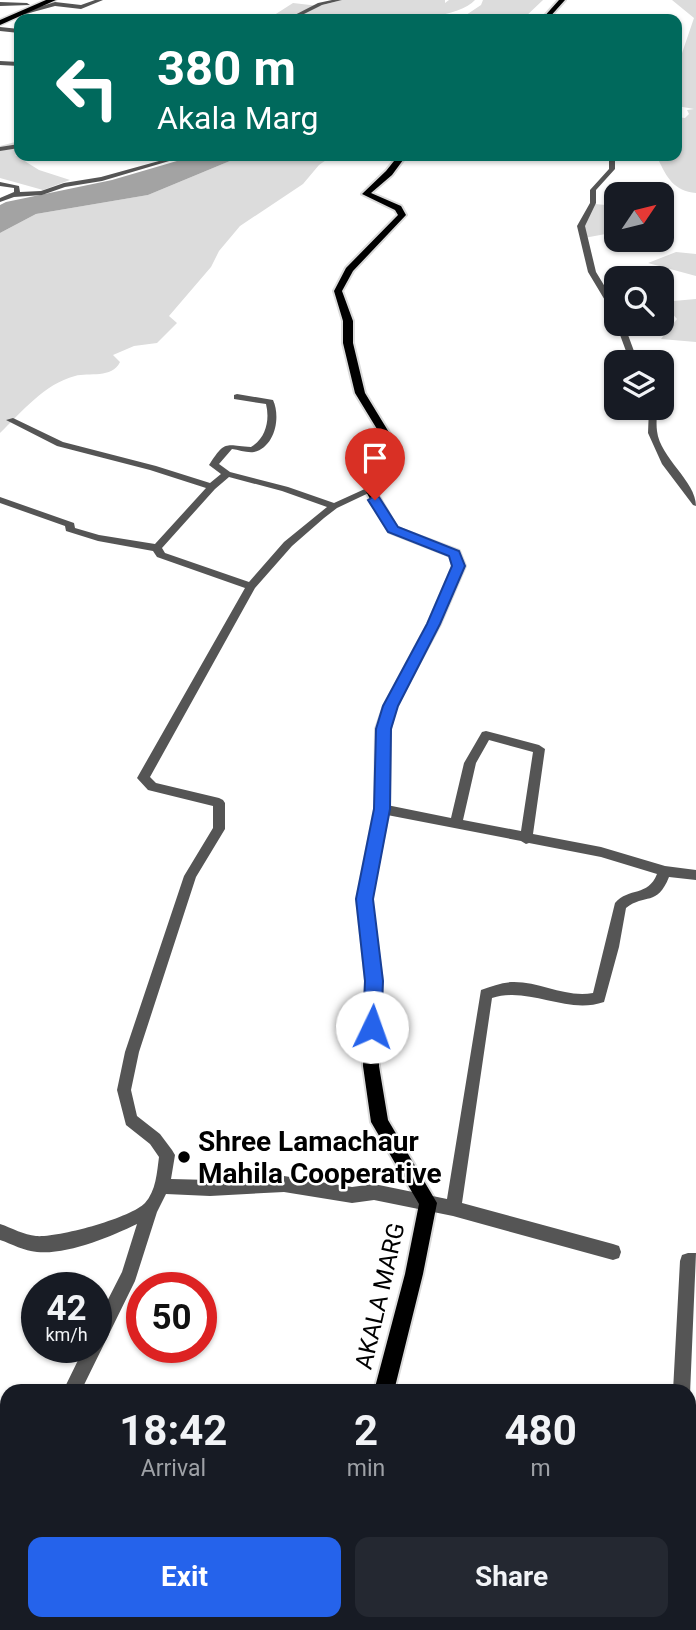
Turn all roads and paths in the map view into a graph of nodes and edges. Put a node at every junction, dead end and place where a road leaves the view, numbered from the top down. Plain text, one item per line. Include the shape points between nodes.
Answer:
1 (38, 0) edge
2 (52, 0) edge
3 (100, 0) edge
4 (339, 0) edge
5 (562, 0) edge
6 (0, 4) edge
7 (27, 5) junction
8 (22, 13) junction
9 (19, 14) edge
10 (300, 14) edge
11 (549, 14) edge
12 (0, 20) edge
13 (165, 161) edge
14 (398, 161) edge
15 (612, 161) edge
16 (0, 183) edge
17 (13, 195) junction
18 (0, 200) edge
19 (604, 292) edge
20 (236, 397) dead end
21 (10, 420) dead end
22 (653, 420) edge
23 (227, 474) junction
24 (212, 487) junction
25 (370, 490) junction
26 (0, 500) edge
27 (696, 503) edge
28 (334, 506) junction
29 (157, 548) junction
30 (251, 586) junction
31 (382, 809) junction
32 (456, 824) junction
33 (526, 839) junction
34 (665, 871) junction
35 (696, 875) edge
36 (162, 1186) junction
37 (428, 1203) junction
38 (453, 1208) junction
39 (150, 1209) junction
40 (0, 1232) edge
41 (613, 1252) dead end
42 (696, 1261) edge
43 (112, 1308) edge
44 (86, 1363) edge
45 (75, 1384) edge
46 (386, 1384) edge
47 (682, 1384) edge

1 - 7 highway
2 - 8 highway
3 - 8 street via 81,7 55,4
4 - 10 street
5 - 11 main road
6 - 7 street
7 - 12 highway
8 - 9 highway
13 - 17 street via 42,193
14 - 25 main road via 366,194 398,208 402,215 349,270 338,290 360,393 385,434
15 - 19 street via 612,169 593,190 593,203 581,226 592,272
16 - 17 street via 17,187 18,193
17 - 18 street
20 - 23 street via 270,402 273,410 270,433 261,446 253,450 233,446 221,454 214,465
21 - 24 street via 60,444
22 - 27 street via 652,433 667,464
23 - 24 street
23 - 28 street
24 - 29 street
25 - 28 street
25 - 31 main road, AKALA MARG via 393,530 455,554 459,566 390,706 383,729
26 - 29 street via 98,538
28 - 30 street via 288,544
29 - 30 street via 161,555
30 - 36 street via 144,778 152,787 219,803 219,829 190,876 132,1052 124,1090 131,1120 167,1155
31 - 32 street
31 - 37 main road, AKALA MARG via 364,899 374,981 371,1066 380,1122
32 - 33 street
32 - 33 street via 470,763 486,735 539,749
33 - 34 street via 601,852
34 - 35 street
34 - 38 street via 661,883 646,897 628,899 618,910 599,998 579,1000 503,986 486,994
36 - 37 street via 284,1184 352,1195 374,1192
36 - 39 street
37 - 38 street
37 - 46 main road, AKALA MARG
38 - 41 street
39 - 40 street via 129,1222 63,1242 38,1244
39 - 43 street
42 - 47 street via 688,1261
44 - 45 street

